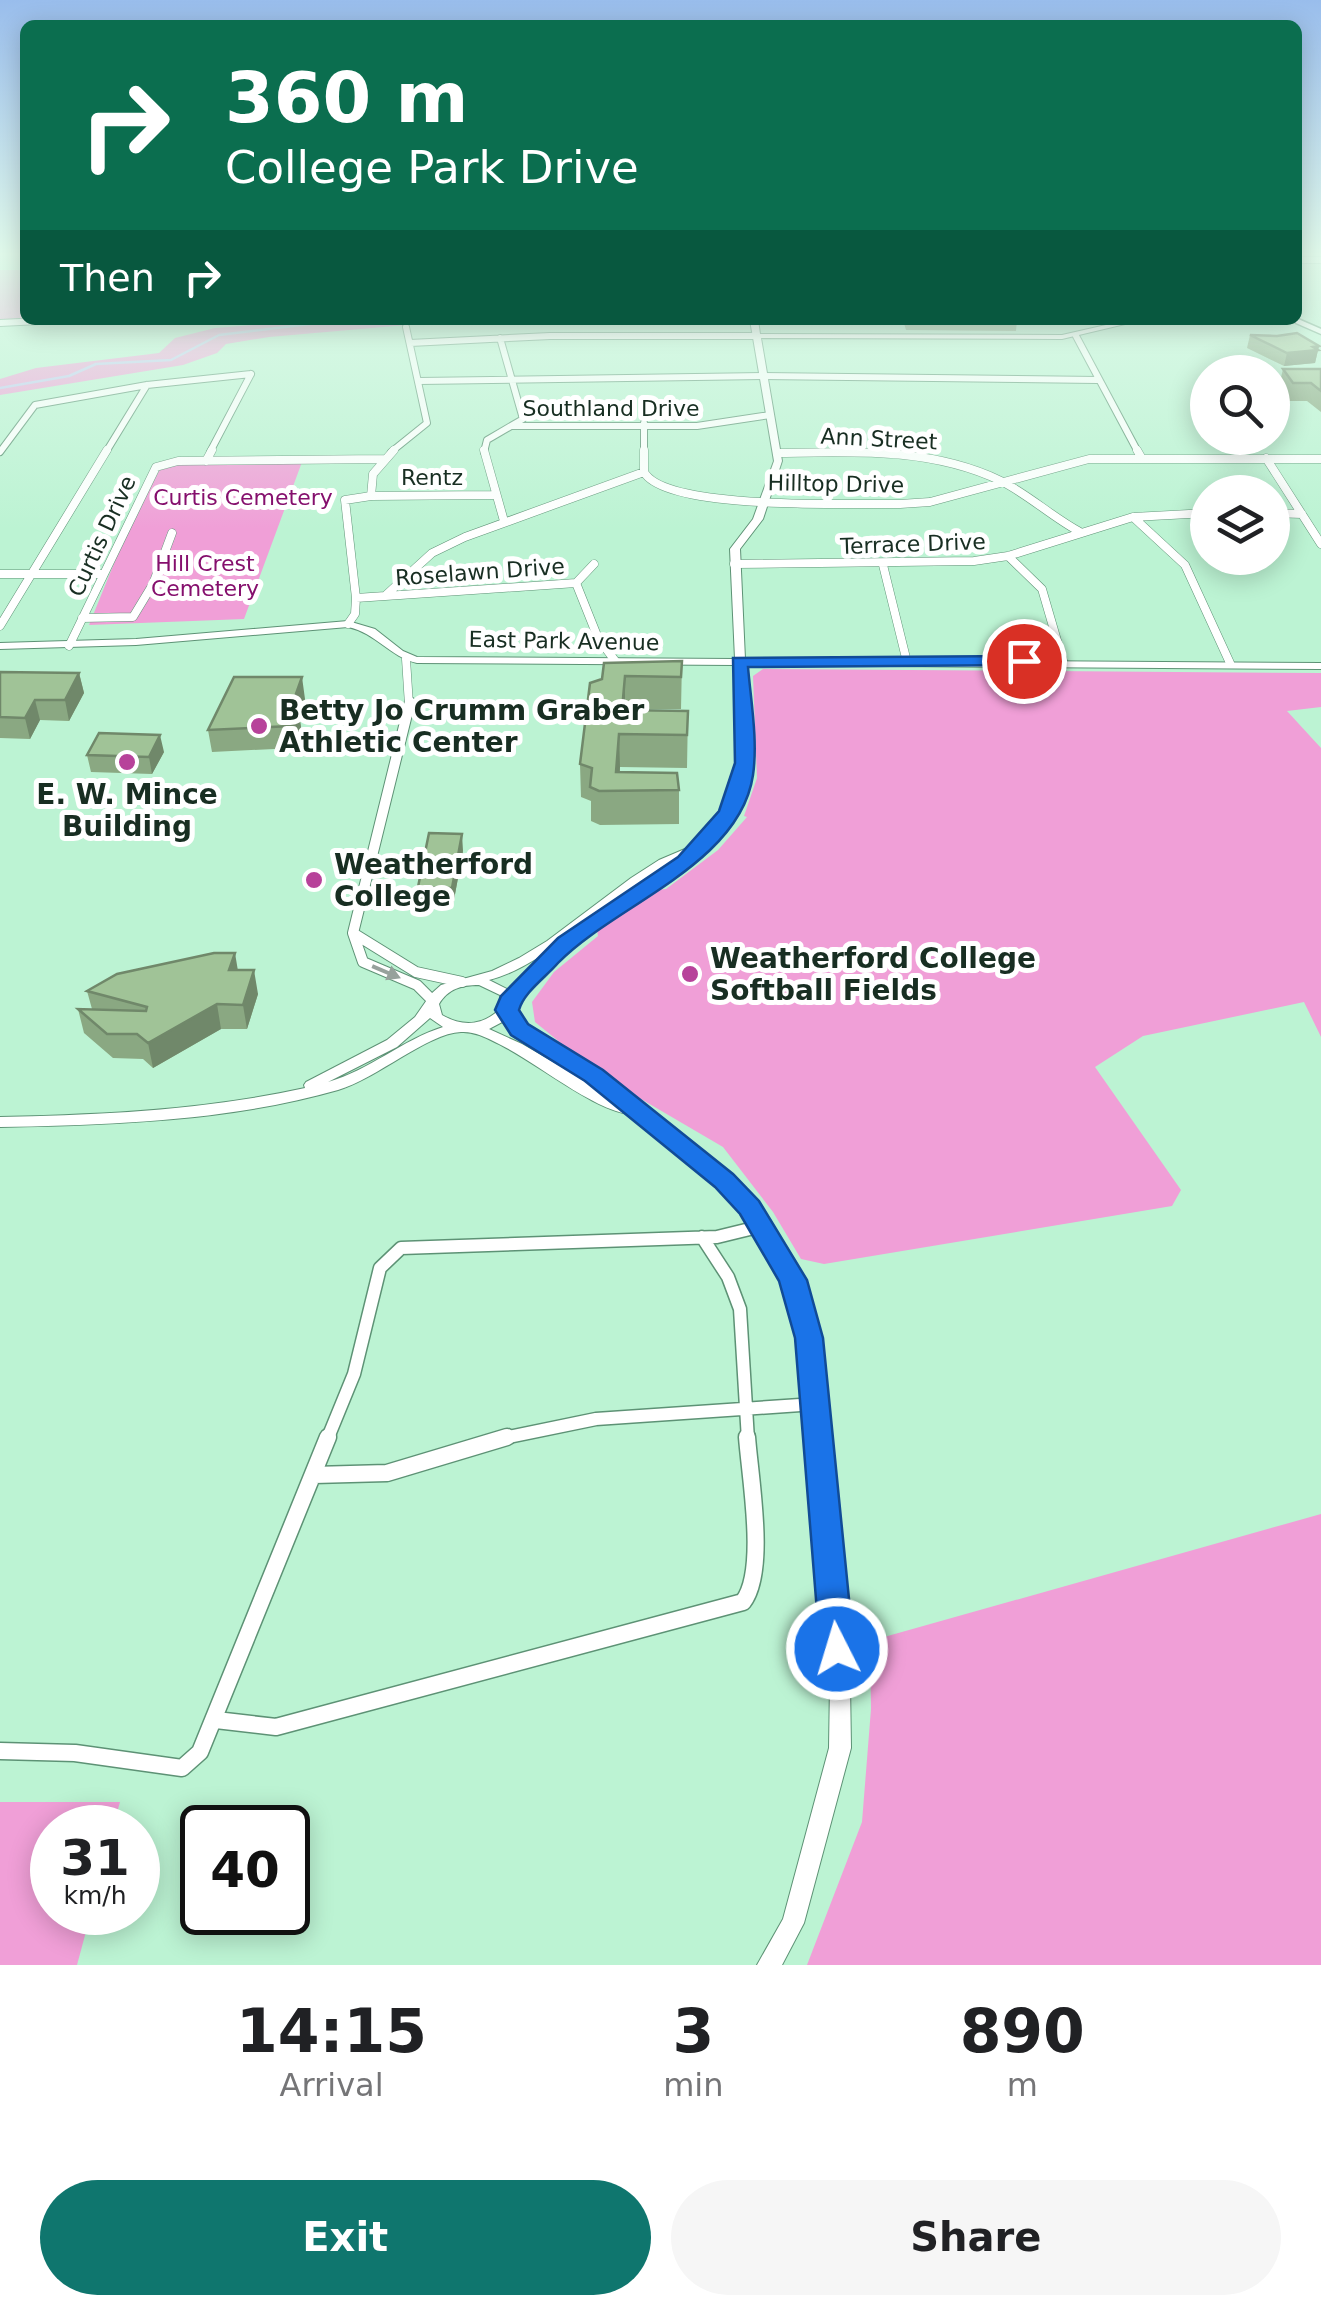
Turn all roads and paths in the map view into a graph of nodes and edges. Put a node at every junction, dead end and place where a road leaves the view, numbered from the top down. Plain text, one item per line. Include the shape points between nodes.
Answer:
1 (410, 344) edge
2 (502, 345) edge
3 (758, 345) edge
4 (1080, 345) edge
5 (763, 376) junction
6 (511, 378) junction
7 (1098, 380) junction
8 (419, 382) junction
9 (146, 384) junction
10 (770, 416) junction
11 (644, 423) junction
12 (512, 426) junction
13 (0, 452) edge
14 (777, 453) junction
15 (1141, 457) junction
16 (1266, 458) junction
17 (385, 459) junction
18 (1321, 459) edge
19 (206, 460) junction
20 (644, 472) junction
21 (999, 480) junction
22 (493, 495) junction
23 (371, 496) junction
24 (761, 500) junction
25 (1190, 514) edge
26 (1290, 514) edge
27 (1302, 514) junction
28 (1133, 517) junction
29 (504, 522) junction
30 (1080, 532) junction
31 (172, 533) dead end
32 (1321, 544) edge
33 (1008, 556) junction
34 (594, 564) dead end
35 (734, 564) junction
36 (883, 565) junction
37 (0, 574) edge
38 (32, 574) junction
39 (104, 574) junction
40 (576, 582) junction
41 (386, 595) junction
42 (356, 598) junction
43 (82, 618) junction
44 (348, 624) junction
45 (0, 626) edge
46 (0, 646) edge
47 (69, 646) junction
48 (406, 659) junction
49 (1063, 661) junction
50 (616, 662) junction
51 (739, 662) junction
52 (907, 662) junction
53 (1230, 663) junction
54 (1321, 666) edge
55 (692, 850) junction
56 (354, 933) junction
57 (466, 981) junction
58 (433, 1004) junction
59 (508, 1005) junction
60 (464, 1027) junction
61 (292, 1094) junction
62 (644, 1114) junction
63 (0, 1122) edge
64 (762, 1226) junction
65 (702, 1237) junction
66 (815, 1404) junction
67 (748, 1409) junction
68 (314, 1475) junction
69 (216, 1720) junction
70 (0, 1751) edge
71 (769, 1965) edge

1 - 8 street
2 - 6 street
3 - 5 street
4 - 7 street
5 - 6 street
5 - 7 street
5 - 10 street
6 - 8 street
6 - 12 street via 523,410 523,419
7 - 15 street
8 - 17 street via 427,423
9 - 13 street via 34,405
9 - 19 street via 251,374
9 - 38 street
10 - 11 street, Southland Drive via 707,426
10 - 14 street
11 - 12 street, Southland Drive
11 - 20 street
12 - 22 street via 487,440
14 - 21 street, Ann Street via 917,455
14 - 24 street
15 - 16 street, Hilltop Drive
15 - 21 street, Hilltop Drive via 1089,459
16 - 18 street, Hilltop Drive
16 - 27 street
17 - 19 street
17 - 23 street via 368,484
19 - 39 street, Curtis Drive via 152,471
20 - 24 street, Hilltop Drive via 678,496
20 - 29 street
21 - 24 street, Hilltop Drive via 930,502
21 - 30 street, Ann Street
22 - 23 street, Rentz
22 - 29 street
23 - 42 street via 345,500
24 - 35 street via 758,519 734,549
25 - 28 street, Terrace Drive
26 - 27 street
27 - 32 street
28 - 30 street, Terrace Drive
28 - 53 street via 1185,564
29 - 41 street via 432,553
30 - 33 street, Terrace Drive
31 - 43 street via 133,618
33 - 36 street, Terrace Drive
33 - 49 street via 1042,589
34 - 40 street
35 - 36 street, Terrace Drive
35 - 51 street
36 - 52 street
37 - 38 street
38 - 39 street
38 - 45 street
39 - 43 street, Curtis Drive
40 - 41 street, Roselawn Drive
40 - 50 street, Roselawn Drive via 598,638
41 - 42 street, Roselawn Drive
42 - 44 street
43 - 47 street, Curtis Drive
44 - 47 street
44 - 48 street via 378,631
46 - 47 street
48 - 50 street, East Park Avenue
48 - 56 street via 410,702
49 - 52 street, East Park Avenue
49 - 53 street, East Park Avenue
50 - 51 street, East Park Avenue
51 - 52 street, East Park Avenue
51 - 55 street via 743,780 728,813
53 - 54 street, East Park Avenue
55 - 57 street via 578,919 522,965
55 - 59 street via 686,862 566,942
56 - 57 street via 416,972
56 -> 58 street via 364,962 417,985
57 - 58 street via 440,992
57 - 59 street via 500,987
58 - 60 street via 436,1017
58 - 61 street via 389,1048
59 - 60 street via 497,1020
59 - 62 street via 520,1030 559,1050
60 - 61 street via 427,1035 338,1085
60 - 62 street via 508,1040 610,1103
61 - 63 street via 183,1115
62 - 64 street via 724,1180
64 - 65 street
64 - 66 street via 799,1299
65 - 67 street via 740,1308
65 - 68 street via 401,1248 380,1268 354,1374
66 - 67 street
66 - 71 street via 840,1748 793,1923
67 - 68 street via 596,1419 492,1440 387,1473
67 - 69 street via 755,1566 754,1588 743,1602 276,1727
68 - 69 street
69 - 70 street via 200,1752 182,1768 40,1749

